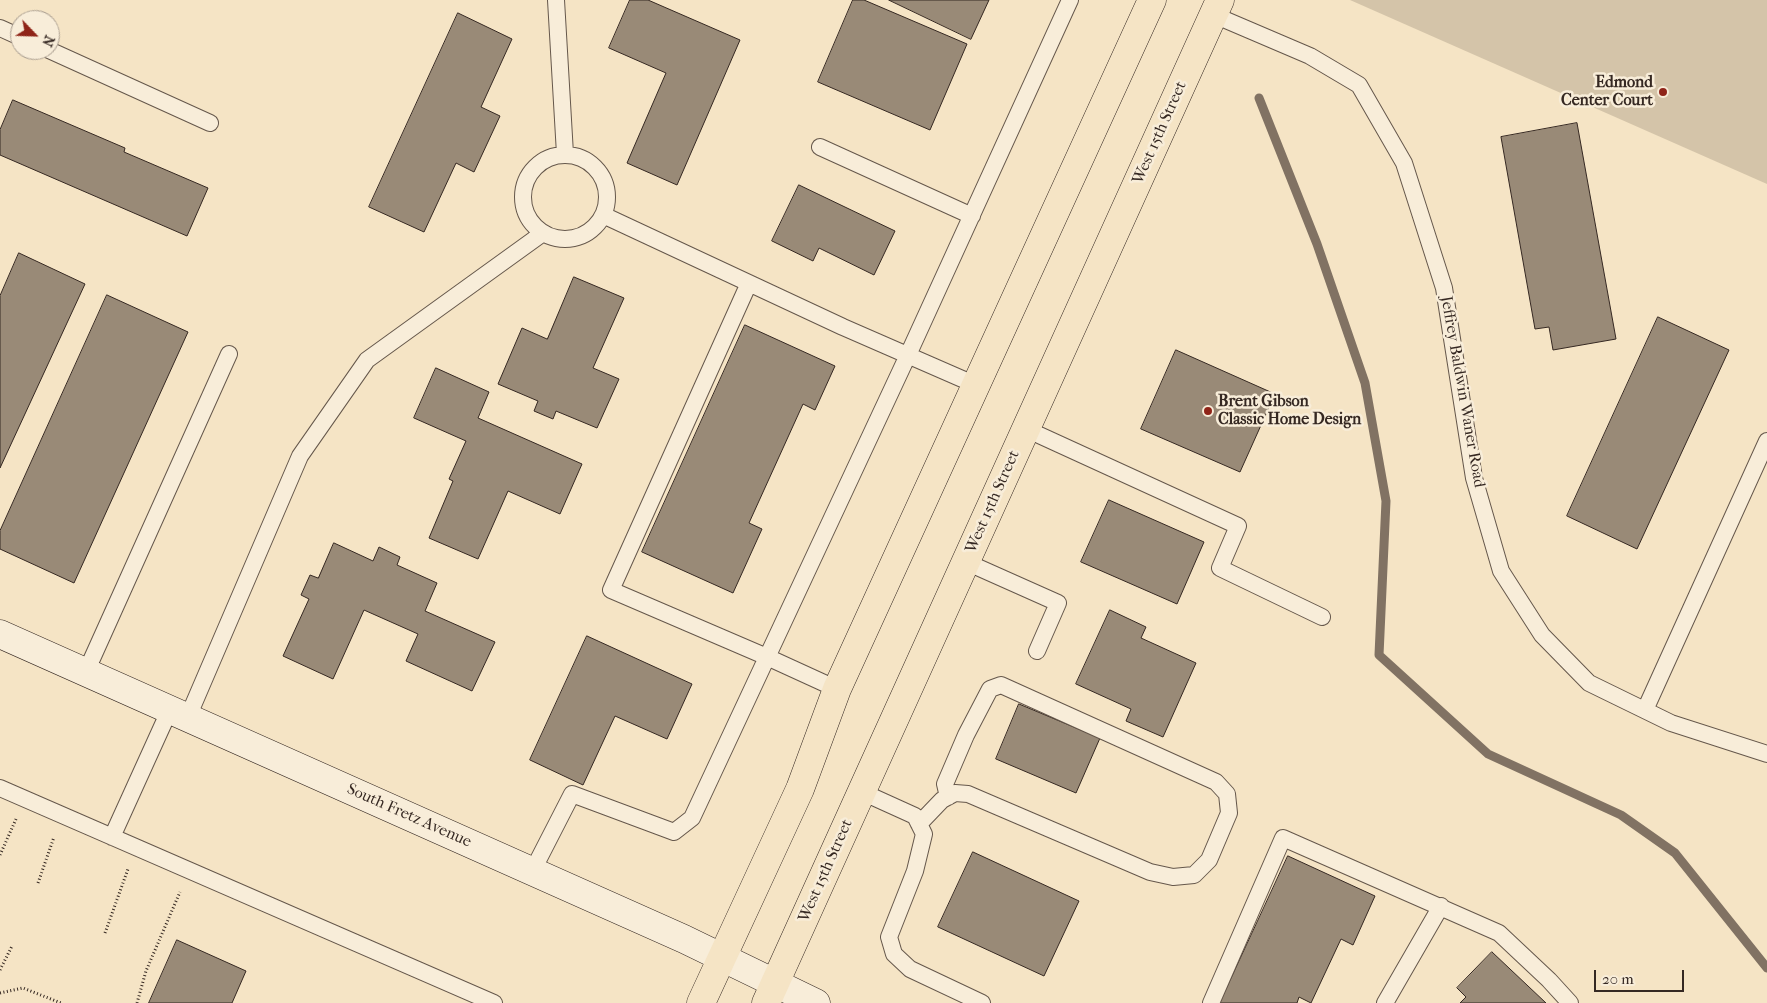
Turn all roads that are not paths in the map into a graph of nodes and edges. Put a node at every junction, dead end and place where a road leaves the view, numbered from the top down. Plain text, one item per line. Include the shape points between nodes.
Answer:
1 (556, 0) edge
2 (1070, 0) edge
3 (1152, 0) edge
4 (1217, 7) edge
5 (60, 55) edge
6 (210, 123) dead end
7 (820, 147) dead end
8 (565, 154) junction
9 (603, 215) junction
10 (972, 216) junction
11 (544, 233) junction
12 (749, 283) junction
13 (229, 354) dead end
14 (908, 355) junction
15 (976, 385) junction
16 (1026, 429) junction
17 (1767, 441) edge
18 (966, 562) junction
19 (1322, 617) dead end
20 (0, 634) edge
21 (1038, 651) dead end
22 (768, 657) junction
23 (86, 672) junction
24 (837, 689) junction
25 (1645, 710) junction
26 (179, 713) junction
27 (1767, 754) edge
28 (0, 788) edge
29 (862, 792) junction
30 (948, 797) junction
31 (919, 824) junction
32 (112, 837) junction
33 (532, 872) junction
34 (1441, 906) junction
35 (722, 957) junction
36 (770, 993) edge
37 (494, 1003) edge
38 (701, 1003) edge
39 (816, 1003) edge
40 (982, 1003) edge
41 (1211, 1003) edge
42 (1385, 1003) edge
43 (1570, 1003) edge

1 - 8 lane
2 - 10 lane
3 - 15 main road
4 - 16 main road, West 15th Street
4 - 25 lane, Jeffrey Baldwin Waner Road via 1358,85 1404,163 1444,288 1474,478 1501,571 1542,635 1589,683
5 - 6 lane
7 - 10 lane
8 - 9 lane via 582,158 596,167 605,182 607,198
8 - 11 lane via 544,160 529,176 522,196 528,217
9 - 11 lane via 593,229 577,237 560,239
9 - 12 lane
10 - 14 lane
11 - 26 lane via 367,360 300,456
12 - 14 lane
12 - 22 lane via 611,590
13 - 23 lane
14 - 15 lane
14 - 22 lane
15 - 24 main road
16 - 18 main road, West 15th Street
16 - 19 lane via 1238,526 1220,568
17 - 25 lane
18 - 21 lane via 1058,603
18 - 29 main road, West 15th Street
20 - 23 street, South Fretz Avenue
22 - 24 lane
22 - 33 lane via 692,818 674,832 572,794
23 - 26 street, South Fretz Avenue
24 - 35 main road via 800,789
25 - 27 lane, Jeffrey Baldwin Waner Road via 1671,723
26 - 32 lane
26 - 33 street, South Fretz Avenue
28 - 32 lane
29 - 31 lane via 915,816
29 - 36 main road, West 15th Street
30 - 30 lane via 955,793 968,794 1150,872 1173,877 1194,875 1209,860 1229,813 1227,794 1216,782 1001,685 990,689 966,736 945,784
30 - 31 lane
31 - 40 lane via 924,834 915,871 888,937 894,954 910,969
32 - 37 lane
33 - 35 street, South Fretz Avenue
34 - 41 lane via 1283,838
34 - 42 lane
34 - 43 lane via 1499,933
35 - 36 street, South Fretz Avenue
35 - 38 main road
36 - 39 street, South Fretz Avenue

